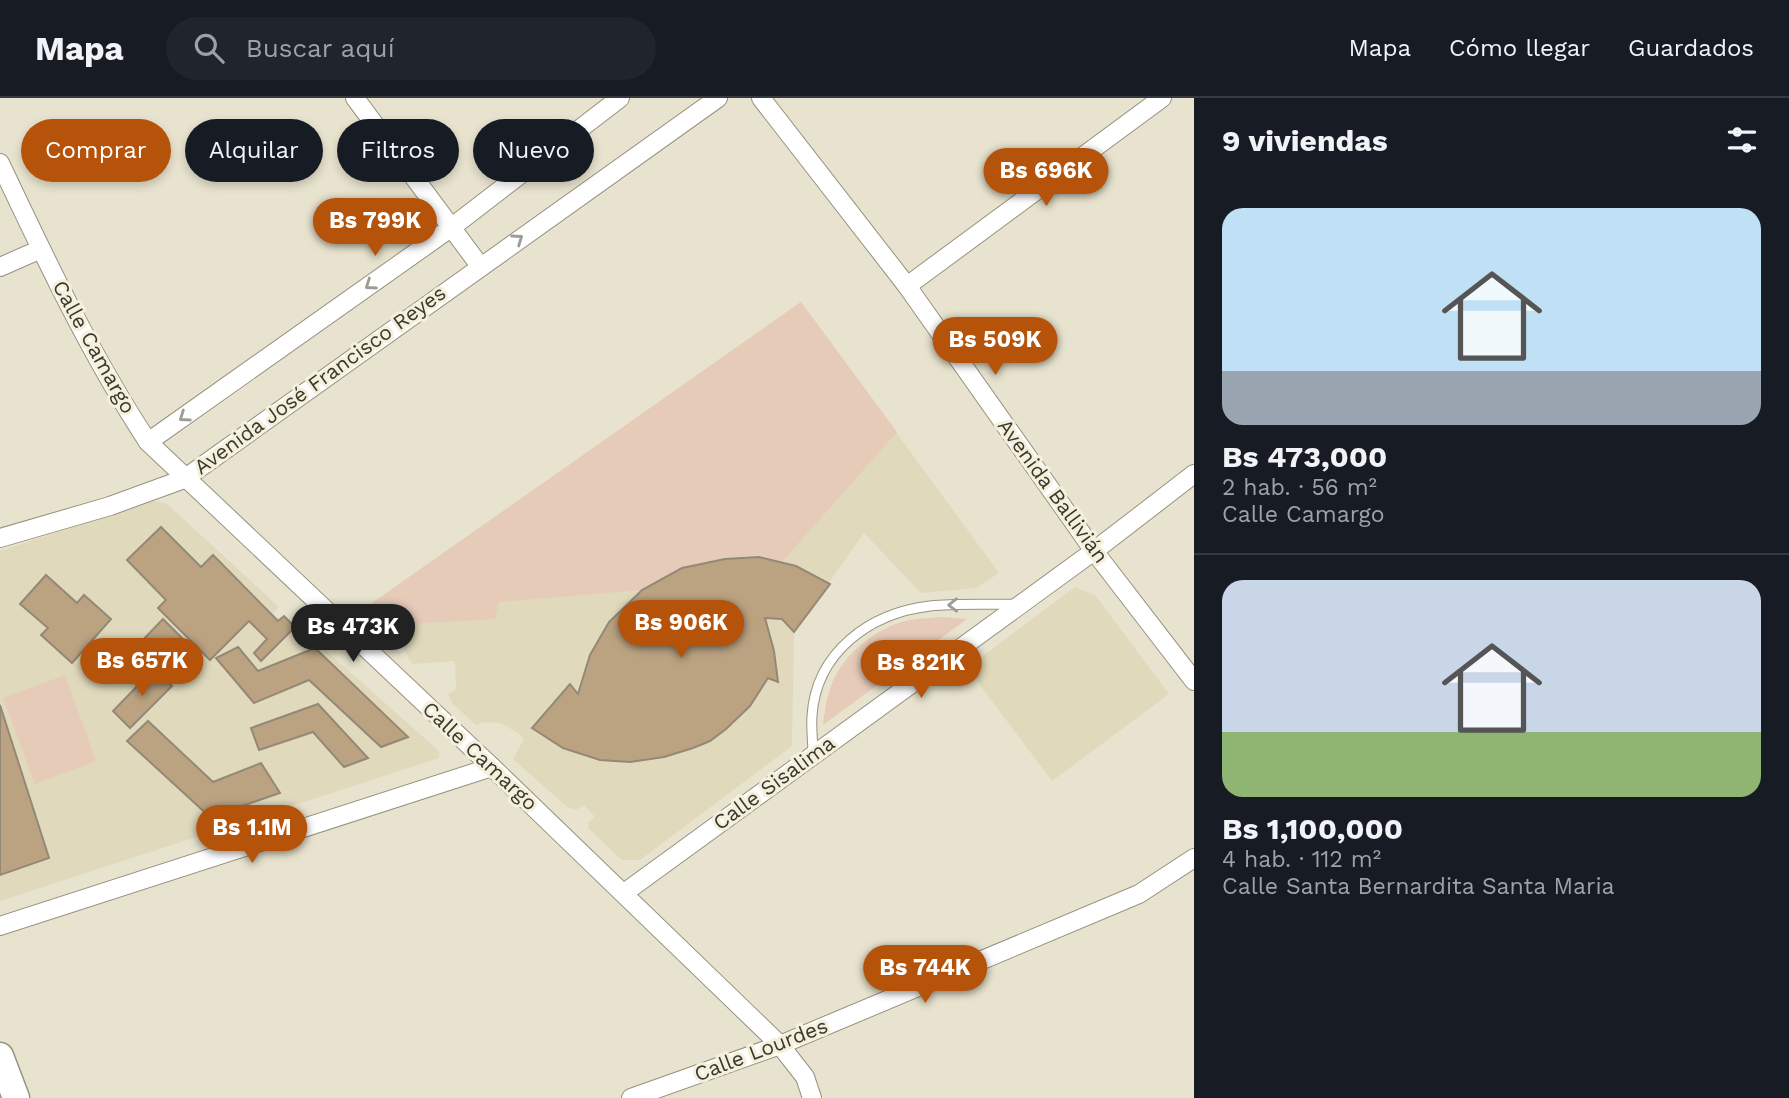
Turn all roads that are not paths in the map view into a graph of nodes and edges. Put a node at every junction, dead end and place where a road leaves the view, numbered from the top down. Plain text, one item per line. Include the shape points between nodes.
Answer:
1 (355, 98) edge
2 (621, 98) edge
3 (718, 98) edge
4 (761, 98) edge
5 (1152, 101) edge
6 (0, 163) edge
7 (452, 227) junction
8 (41, 249) junction
9 (480, 266) junction
10 (0, 267) edge
11 (907, 286) junction
12 (148, 443) junction
13 (1194, 474) edge
14 (184, 479) junction
15 (0, 538) edge
16 (1094, 551) junction
17 (1021, 604) junction
18 (1194, 681) edge
19 (813, 754) junction
20 (492, 767) junction
21 (1194, 858) edge
22 (624, 893) junction
23 (0, 926) edge
24 (780, 1045) junction
25 (0, 1056) edge
26 (16, 1098) edge
27 (631, 1098) edge
28 (812, 1098) edge

1 - 7 street
2 - 7 street
9 -> 3 street, Avenida José Francisco Reyes
4 - 11 street, Avenida Ballivián
5 - 11 street
6 - 8 street, Calle Camargo
7 - 9 street
7 -> 12 street
8 - 10 street
8 - 12 street, Calle Camargo via 116,393
9 - 14 street, Avenida José Francisco Reyes
11 - 16 street, Avenida Ballivián
12 - 14 street, Calle Camargo
13 - 16 street, Calle Sisalima
14 - 15 street, Avenida José Francisco Reyes
14 - 20 street, Calle Camargo
16 - 17 street, Calle Sisalima
16 - 18 street, Avenida Ballivián
17 - 19 street, Calle Sisalima
17 -> 19 lane via 930,606 890,615 861,629 830,659 818,685 812,716
19 - 22 street, Calle Sisalima
20 - 22 street, Calle Camargo
20 - 23 street
21 - 24 street, Calle Lourdes via 1139,894
22 - 24 street, Calle Camargo
24 - 27 street, Calle Lourdes
24 - 28 street, Calle Camargo via 805,1077
25 - 26 street

